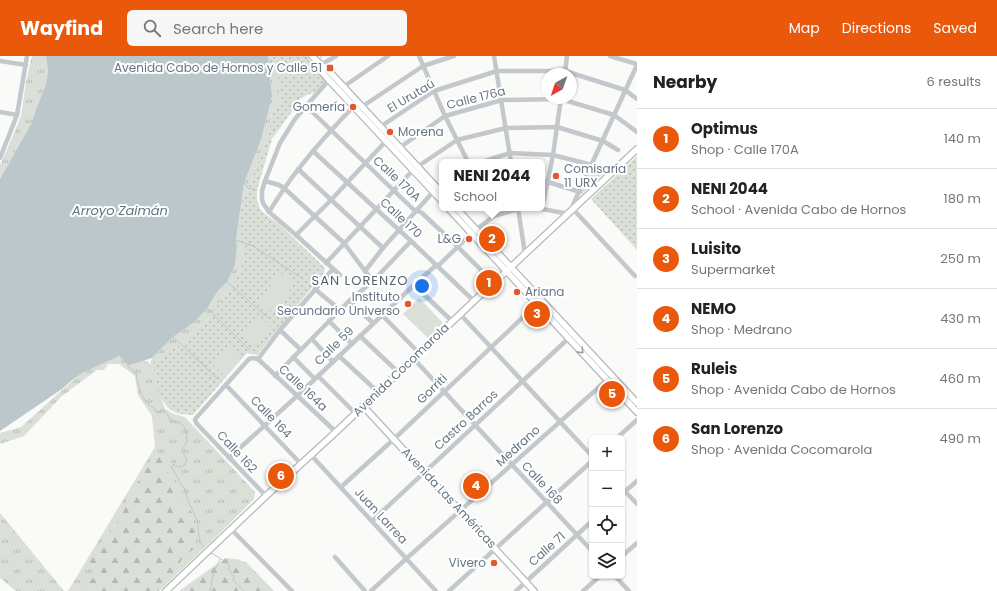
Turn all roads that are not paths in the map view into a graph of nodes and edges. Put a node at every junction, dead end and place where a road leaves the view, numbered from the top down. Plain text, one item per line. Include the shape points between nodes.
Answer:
1 (27, 56) edge
2 (312, 56) edge
3 (336, 56) edge
4 (388, 56) edge
5 (419, 56) edge
6 (454, 56) edge
7 (494, 56) edge
8 (567, 56) edge
9 (610, 56) edge
10 (0, 62) edge
11 (320, 64) junction
12 (26, 65) junction
13 (637, 65) edge
14 (423, 66) junction
15 (566, 68) edge
16 (497, 71) junction
17 (541, 72) edge
18 (577, 76) edge
19 (329, 80) junction
20 (343, 87) junction
21 (625, 90) junction
22 (434, 91) junction
23 (541, 99) edge
24 (637, 99) edge
25 (502, 100) junction
26 (577, 103) edge
27 (560, 104) edge
28 (306, 106) junction
29 (358, 107) junction
30 (0, 112) edge
31 (17, 114) junction
32 (445, 116) junction
33 (614, 116) junction
34 (380, 127) junction
35 (557, 127) junction
36 (506, 128) junction
37 (331, 130) junction
38 (637, 132) edge
39 (457, 140) junction
40 (386, 141) junction
41 (603, 141) junction
42 (397, 149) junction
43 (618, 150) dead end
44 (637, 150) edge
45 (313, 151) junction
46 (510, 153) junction
47 (553, 155) junction
48 (0, 158) edge
49 (466, 159) edge
50 (491, 159) edge
51 (511, 159) edge
52 (365, 163) junction
53 (420, 165) dead end
54 (592, 165) junction
55 (298, 170) junction
56 (413, 170) junction
57 (265, 181) junction
58 (348, 182) junction
59 (545, 182) edge
60 (548, 182) junction
61 (284, 188) junction
62 (438, 188) edge
63 (394, 190) junction
64 (580, 192) junction
65 (545, 196) edge
66 (330, 200) junction
67 (376, 209) junction
68 (573, 209) junction
69 (545, 210) edge
70 (416, 211) junction
71 (451, 211) edge
72 (458, 211) edge
73 (492, 211) edge
74 (509, 211) edge
75 (518, 211) edge
76 (269, 212) junction
77 (567, 215) junction
78 (315, 216) junction
79 (494, 216) junction
80 (360, 227) junction
81 (399, 230) junction
82 (474, 231) junction
83 (296, 234) junction
84 (411, 241) junction
85 (344, 243) junction
86 (458, 247) junction
87 (383, 248) junction
88 (525, 254) junction
89 (326, 262) junction
90 (437, 266) junction
91 (333, 269) junction
92 (509, 269) junction
93 (365, 271) junction
94 (340, 275) dead end
95 (635, 276) dead end
96 (373, 281) junction
97 (494, 283) junction
98 (414, 285) junction
99 (315, 289) junction
100 (474, 301) junction
101 (349, 302) junction
102 (537, 304) junction
103 (340, 310) junction
104 (460, 314) junction
105 (382, 315) junction
106 (329, 321) junction
107 (452, 321) junction
108 (373, 323) junction
109 (280, 330) junction
110 (360, 336) junction
111 (571, 336) junction
112 (312, 339) junction
113 (352, 344) junction
114 (491, 347) junction
115 (301, 350) junction
116 (419, 353) junction
117 (339, 356) junction
118 (293, 357) junction
119 (413, 358) junction
120 (258, 359) junction
121 (332, 362) junction
122 (398, 372) junction
123 (275, 376) junction
124 (316, 378) junction
125 (522, 380) junction
126 (607, 380) junction
127 (226, 385) junction
128 (378, 392) junction
129 (444, 392) junction
130 (297, 396) junction
131 (637, 403) edge
132 (363, 406) junction
133 (637, 412) edge
134 (355, 413) junction
135 (637, 420) edge
136 (560, 422) junction
137 (475, 424) junction
138 (264, 425) junction
139 (336, 432) junction
140 (620, 435) edge
141 (394, 439) junction
142 (589, 453) edge
143 (311, 455) junction
144 (229, 458) junction
145 (302, 464) junction
146 (589, 464) edge
147 (512, 465) junction
148 (424, 472) junction
149 (637, 481) edge
150 (341, 487) junction
151 (625, 490) edge
152 (625, 493) edge
153 (266, 496) junction
154 (547, 502) junction
155 (637, 504) edge
156 (460, 511) junction
157 (372, 521) junction
158 (589, 524) edge
159 (231, 529) junction
160 (577, 535) junction
161 (637, 543) edge
162 (589, 548) edge
163 (495, 549) junction
164 (625, 553) edge
165 (336, 557) dead end
166 (407, 558) junction
167 (597, 579) edge
168 (618, 579) edge
169 (526, 582) junction
170 (166, 591) edge
171 (292, 591) edge
172 (365, 591) edge
173 (372, 591) edge
174 (436, 591) edge
175 (448, 591) edge
176 (516, 591) edge
177 (534, 591) edge
178 (583, 591) edge
179 (629, 591) edge

1 - 12 street
2 - 11 main road
3 - 11 street
4 - 20 street
5 - 14 street
6 - 14 street
7 - 16 street
8 - 15 street
9 - 13 street
10 - 12 street
11 - 19 main road via 322,72
11 - 20 main road
12 - 31 street
13 - 21 street
14 - 22 street
14 - 29 street
16 - 17 street, El Urutaú
16 - 22 street, El Urutaú
16 - 25 street
18 - 21 street, El Urutaú
19 - 28 street
19 - 29 main road
20 - 29 main road
21 - 24 street, El Urutaú
21 - 33 street
22 - 32 street
22 - 34 street, El Urutaú
23 - 25 street, Calle 176a
25 - 32 street, Calle 176a
25 - 36 street
26 - 33 street, Calle 176a
27 - 35 street
28 - 37 street, Calle 170A
28 - 57 street via 280,143
29 - 34 main road
29 - 37 street
29 - 40 main road
30 - 31 street
31 - 48 street
32 - 39 street
32 - 42 street, Calle 176a
33 - 38 street, Calle 176a
33 - 41 street
34 - 42 main road
35 - 36 street
35 - 41 street
35 - 47 street
36 - 39 street
36 - 46 street
37 - 45 street
37 - 52 street, Calle 170A
39 - 49 street
39 - 53 street
40 - 42 main road
40 - 52 street
41 - 43 street
41 - 54 street
42 - 56 main road
42 - 62 main road
44 - 68 main road, Avenida Cocomarola
45 - 55 street
45 - 58 street, Calle 170
46 - 47 street
46 - 50 street
46 - 51 street
47 - 54 street
47 - 60 street
52 - 58 street
52 - 63 street, Calle 170A
54 - 64 street
55 - 61 street
55 - 66 street
56 - 62 main road
56 - 63 street
57 - 61 street
57 - 76 street via 262,199
58 - 66 street
58 - 67 street, Calle 170
59 - 60 street
60 - 64 street
60 - 65 street
61 - 76 street
61 - 78 street
62 - 70 street
63 - 67 street
63 - 70 street, Calle 170A
64 - 68 street
66 - 78 street
66 - 80 street
67 - 80 street
67 - 81 street, Calle 170
68 - 77 main road, Avenida Cocomarola
68 - 95 street
69 - 77 street, Calle 59
70 - 81 street
70 - 86 street, Calle 170A via 422,213
71 - 82 main road
72 - 82 main road
73 - 79 street
74 - 79 street, Calle 59
75 - 88 street
76 - 83 street
77 - 88 main road, Avenida Cocomarola
78 - 83 street
78 - 85 street
79 - 82 street, Calle 59
80 - 85 street
80 - 87 street
81 - 84 street, Calle 170
81 - 87 street
82 - 86 street, Calle 59
82 - 92 main road
83 - 89 street
84 - 90 street, Calle 170
84 - 96 street
85 - 89 street
85 - 93 street
86 - 90 street, Calle 59
86 - 97 street, Calle 170A
87 - 93 street
88 - 92 main road, Avenida Cocomarola
89 - 91 street
90 - 98 street, Calle 59
90 - 100 street, Calle 170
91 - 94 street
91 - 99 street
92 - 97 main road, Avenida Cocomarola
92 - 102 main road
92 - 111 main road
93 - 96 street
96 - 101 street
97 - 100 main road, Avenida Cocomarola
98 - 105 street, Calle 59
98 - 107 street
99 - 103 street
99 - 109 street
100 - 104 main road, Avenida Cocomarola
101 - 103 street
101 - 108 street
102 - 111 main road
102 - 114 street, Gorriti
103 - 106 street
104 - 107 main road, Avenida Cocomarola
104 - 114 street
105 - 108 street, Calle 59
105 - 116 street
106 - 112 street
106 - 113 street
107 - 116 main road, Avenida Cocomarola
108 - 110 street, Calle 59
109 - 115 street
109 - 120 street
110 - 113 street, Calle 59
110 - 122 street
111 - 125 street, Castro Barros
111 -> 126 main road
111 - 131 main road
112 - 115 street
112 - 121 street
113 - 117 street, Calle 59
114 - 125 street
114 - 129 street, Gorriti
115 - 118 street
116 - 119 main road, Avenida Cocomarola
117 - 121 street, Calle 59
117 - 128 street
118 - 123 street
118 - 124 street
119 - 122 main road, Avenida Cocomarola
119 - 129 street, Calle 168
120 - 123 street, Calle 164a
120 - 127 street via 249,359
121 - 124 street, Calle 59
122 - 128 main road, Avenida Cocomarola
123 - 130 street, Calle 164a
124 - 130 street, Calle 59
124 - 134 street
125 - 136 street
125 - 137 street, Castro Barros
126 - 133 main road
126 - 136 street, Medrano
127 - 138 street, Calle 164
127 - 144 street, Calle 162 via 195,420
128 - 132 main road, Avenida Cocomarola
129 - 137 street, Calle 168
129 - 141 street, Gorriti
130 - 138 street, Calle 59
130 - 139 street, Calle 164a
132 - 134 main road, Avenida Cocomarola
132 - 141 main road, Avenida Las Américas
134 - 139 main road, Avenida Cocomarola
135 - 140 street
136 - 142 street
136 - 147 street, Medrano
137 - 147 street, Calle 168
137 - 148 street, Castro Barros
138 - 144 street, Calle 59
138 - 145 street, Calle 164
139 - 143 main road, Avenida Cocomarola
141 - 148 main road, Avenida Las Américas
141 - 150 street, Gorriti
143 - 145 main road, Avenida Cocomarola
143 - 150 street, Juan Larrea
144 - 153 street, Calle 162
145 - 153 main road, Avenida Cocomarola
146 - 154 street
147 - 154 street, Calle 168
147 - 156 street, Medrano
148 - 156 main road, Avenida Las Américas
148 - 157 street, Castro Barros
149 - 151 street
150 - 157 street, Juan Larrea
152 - 155 street
153 - 159 main road, Avenida Cocomarola
154 - 160 street, Calle 168
154 - 163 street
156 - 163 main road, Avenida Las Américas
156 - 166 street, Medrano
157 - 166 street, Juan Larrea
158 - 160 street, Calle 71
159 - 170 main road, Avenida Cocomarola
159 - 171 street
160 - 162 street, Calle 168
160 - 169 street, Calle 71
161 - 164 street
163 - 169 main road, Avenida Las Américas
163 - 175 street
165 - 172 street
166 - 173 street, Medrano
166 - 174 street, Juan Larrea
167 - 178 street
168 - 179 street
169 - 176 street, Calle 71
169 - 177 main road, Avenida Las Américas

